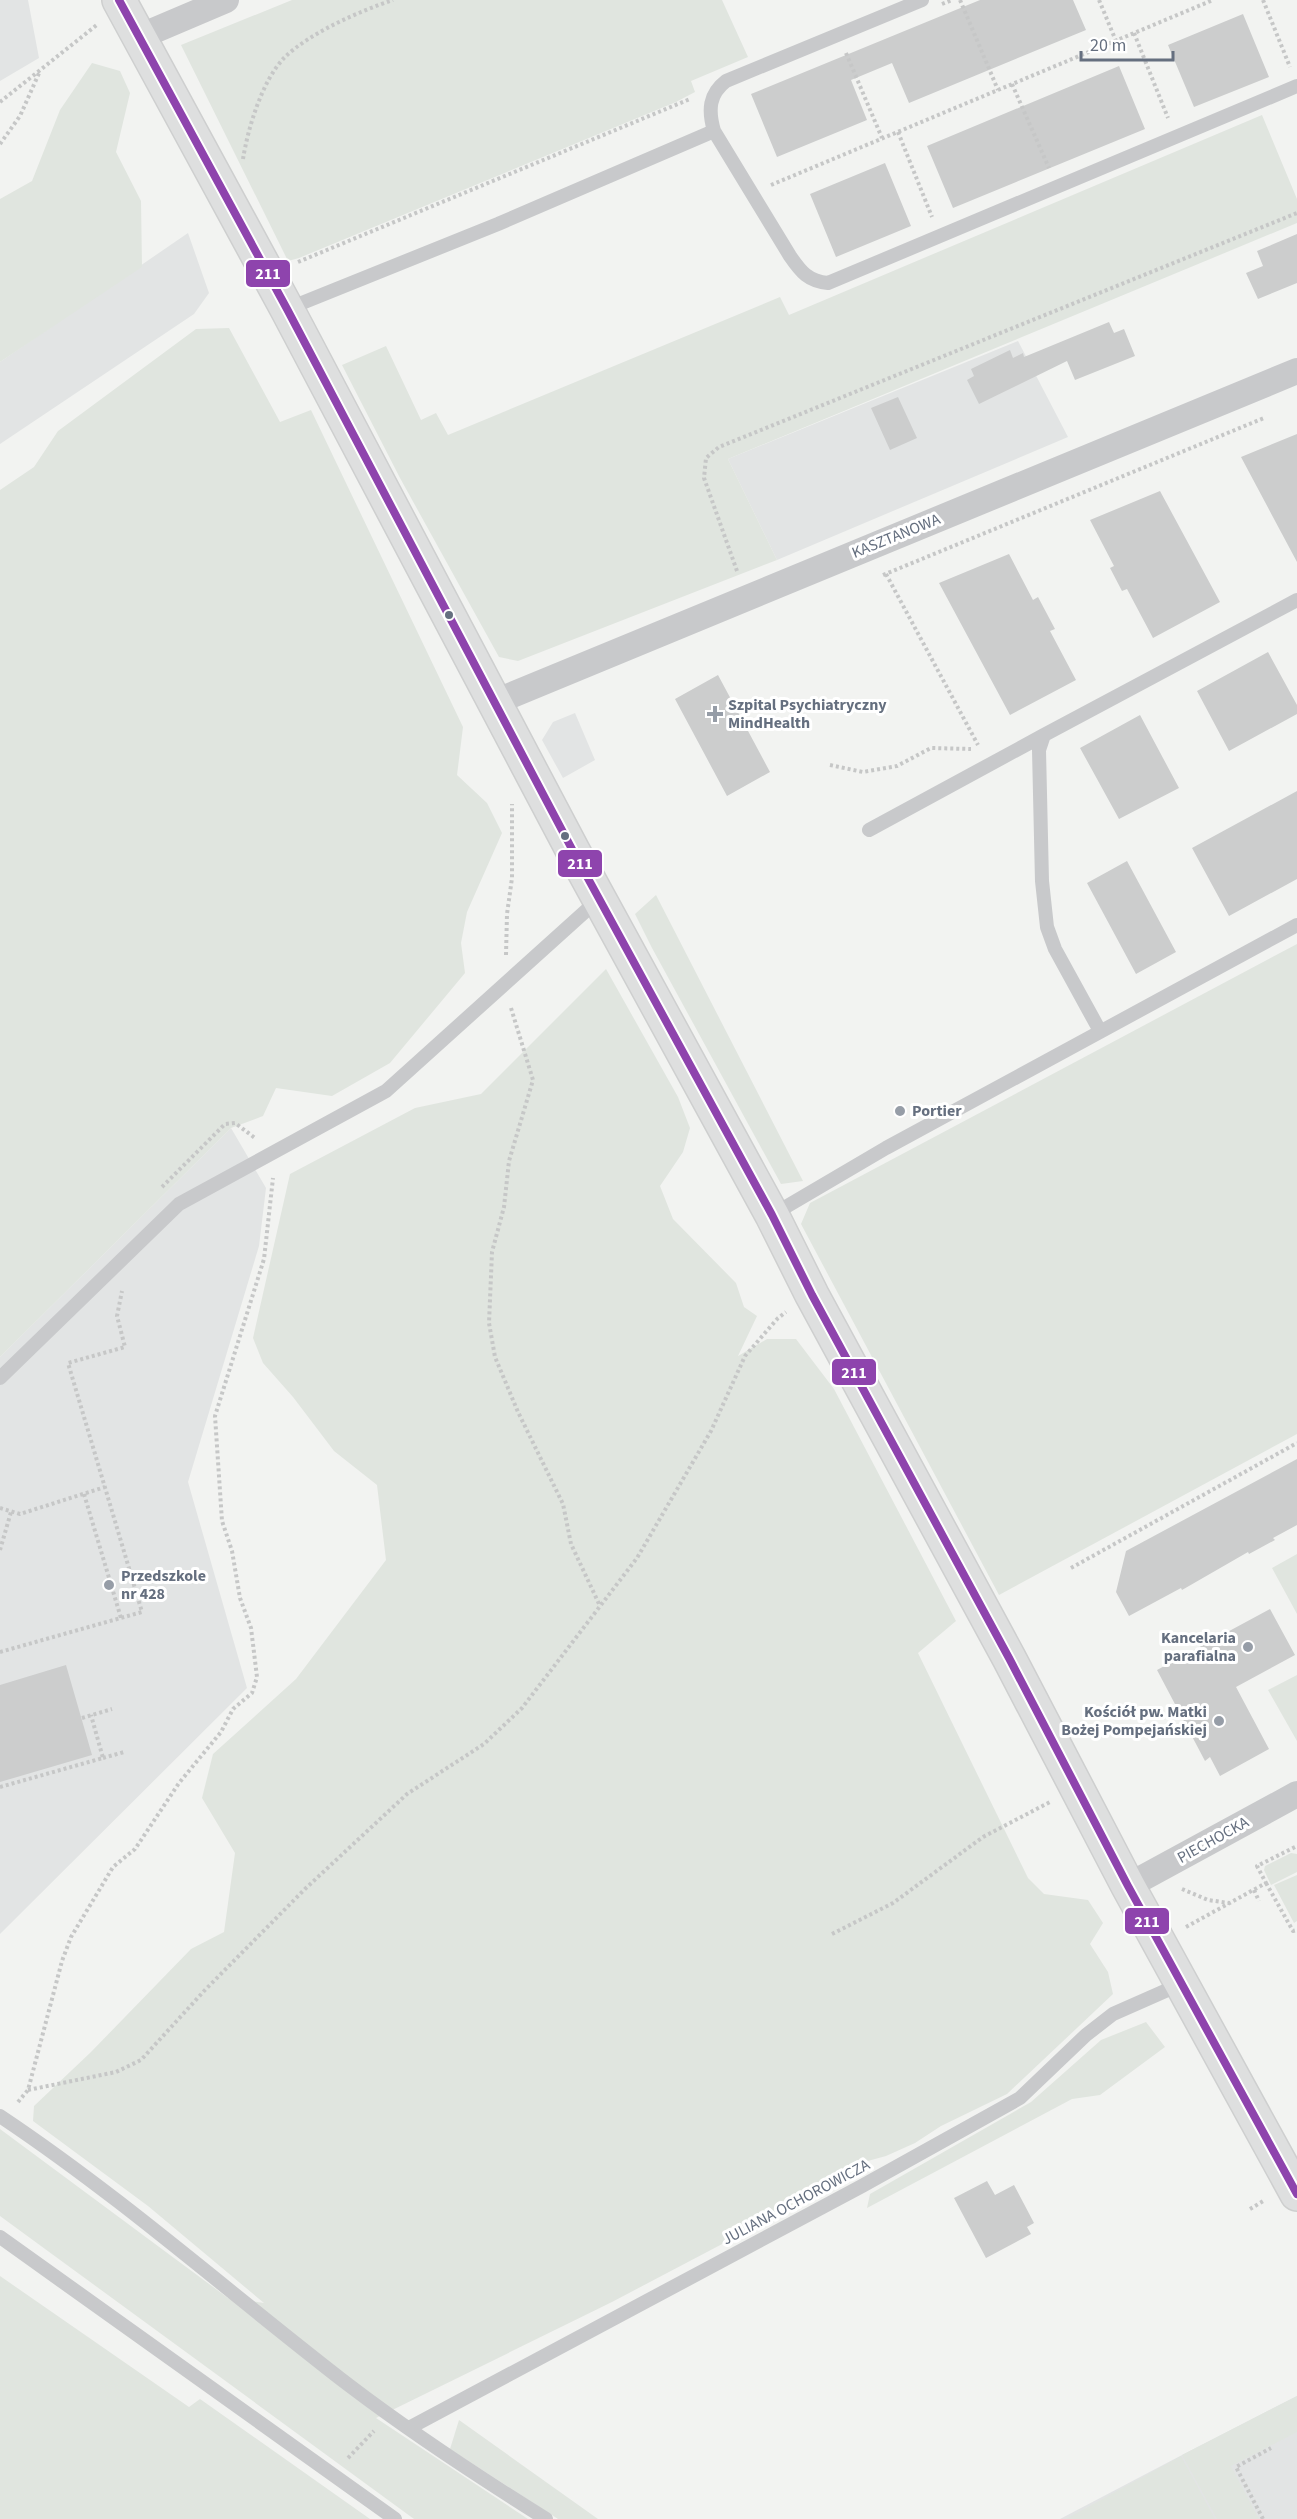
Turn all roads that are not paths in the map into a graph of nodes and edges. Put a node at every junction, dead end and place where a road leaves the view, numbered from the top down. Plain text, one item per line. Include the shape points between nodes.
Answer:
1 (226, 0) edge
2 (922, 0) edge
3 (121, 3) edge
4 (139, 37) junction
5 (1296, 81) edge
6 (714, 131) junction
7 (287, 309) junction
8 (1297, 371) edge
9 (1297, 600) edge
10 (495, 702) junction
11 (1044, 735) junction
12 (869, 830) dead end
13 (599, 899) junction
14 (1297, 925) edge
15 (1100, 1031) junction
16 (772, 1215) junction
17 (0, 1378) edge
18 (1297, 1794) edge
19 (1140, 1880) junction
20 (1183, 1983) junction
21 (2, 2117) edge
22 (1297, 2194) edge
23 (0, 2238) edge
24 (409, 2428) junction
25 (395, 2519) edge
26 (546, 2519) edge

1 - 4 street
2 - 6 lane via 726,81 712,97 710,117
3 - 4 street
4 - 7 street
5 - 6 lane via 828,283 810,280 801,272
6 - 7 lane
7 - 10 street
8 - 10 street, KASZTANOWA
9 - 11 lane
10 - 13 street
11 - 12 lane
11 - 15 lane via 1039,750 1047,927
13 - 16 street
13 - 17 lane via 386,1091 179,1204
14 - 15 lane
15 - 16 lane via 850,1167
16 - 19 street via 1077,1787
18 - 19 street, PIECHOCKA
19 - 20 street
20 - 22 street
20 - 24 lane, JULIANA OCHOROWICZA via 1113,2014 1020,2098
21 - 24 lane via 83,2173
23 - 25 lane
24 - 26 lane

